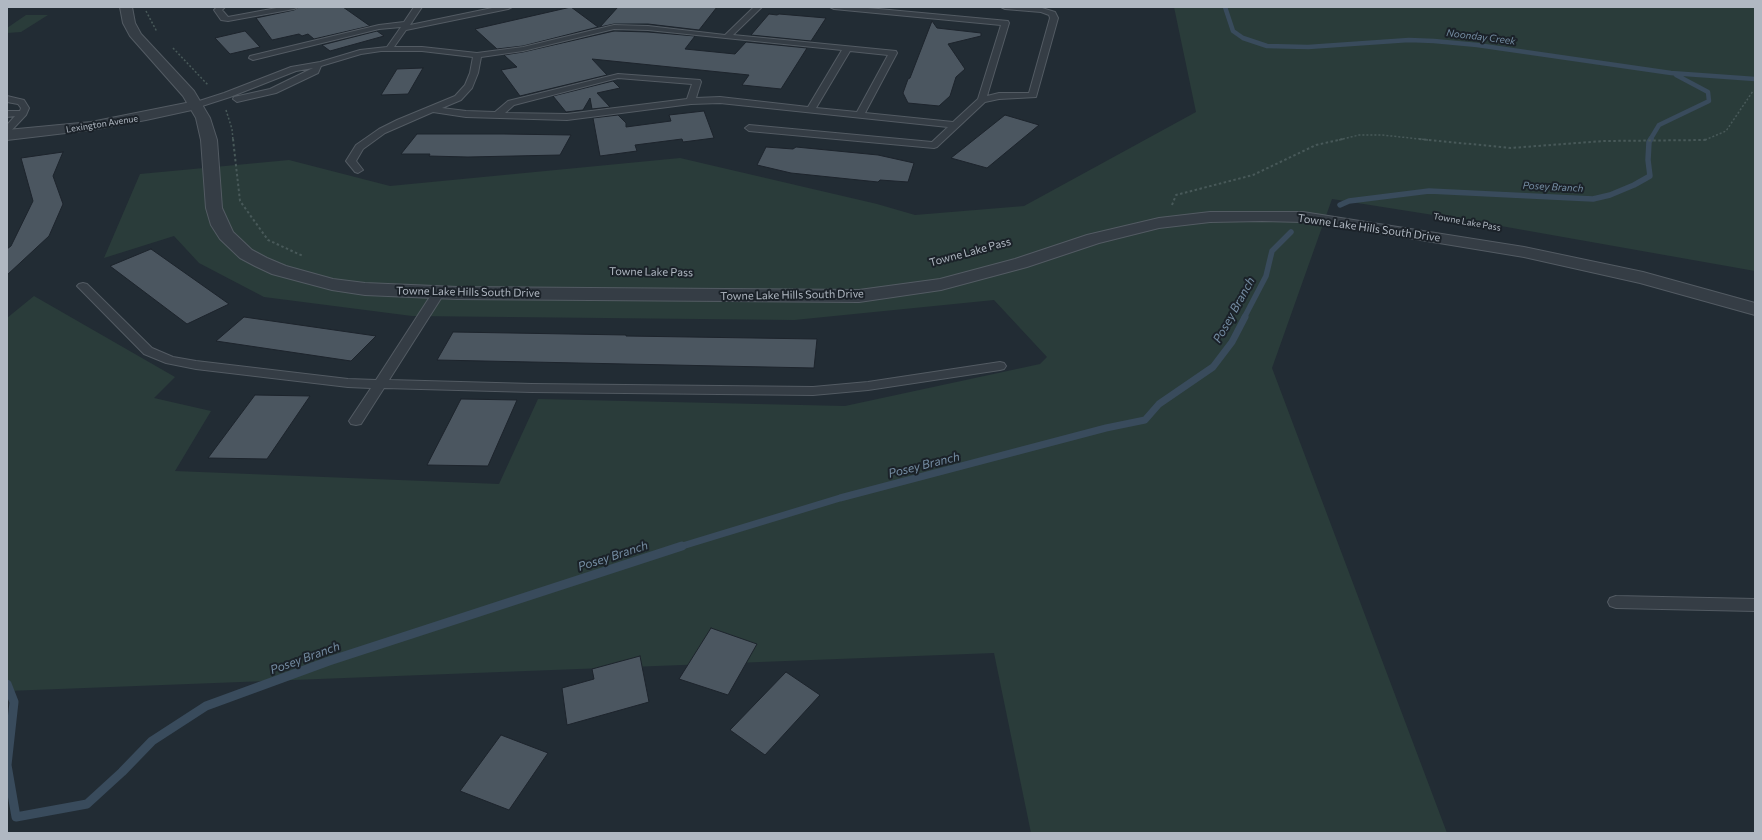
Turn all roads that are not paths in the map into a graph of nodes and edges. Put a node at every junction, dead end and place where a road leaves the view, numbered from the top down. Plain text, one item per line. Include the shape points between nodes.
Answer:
1 (126, 7) edge
2 (221, 7) edge
3 (294, 7) edge
4 (418, 7) edge
5 (508, 7) edge
6 (758, 7) edge
7 (834, 7) edge
8 (1005, 7) edge
9 (406, 26) junction
10 (727, 37) junction
11 (390, 49) junction
12 (847, 49) junction
13 (477, 55) junction
14 (253, 58) dead end
15 (321, 64) junction
16 (7, 99) edge
17 (982, 100) junction
18 (691, 101) junction
19 (196, 105) junction
20 (432, 109) junction
21 (811, 109) junction
22 (7, 114) edge
23 (23, 114) junction
24 (860, 114) junction
25 (497, 115) junction
26 (955, 125) junction
27 (749, 128) dead end
28 (7, 130) edge
29 (7, 135) edge
30 (358, 170) dead end
31 (83, 286) dead end
32 (439, 292) junction
33 (1755, 309) edge
34 (1000, 366) dead end
35 (380, 384) junction
36 (356, 421) dead end
37 (1616, 602) dead end
38 (1755, 605) edge

1 - 19 street, Towne Lake Hills South Drive via 129,23 136,36
2 - 3 lane via 218,10 228,19
4 - 9 lane
5 - 9 lane
6 - 10 lane
7 - 17 lane via 1005,23
8 - 17 lane via 1042,10 1052,14 1054,18 1034,96 999,96
9 - 11 lane
9 - 14 lane via 379,27
10 - 12 lane
10 - 13 lane via 648,28 614,27 523,49
11 - 13 lane via 422,49
11 - 15 lane via 360,52
12 - 21 lane
12 - 24 lane via 893,53
13 - 20 lane via 469,86 458,98
15 - 19 lane via 294,69 227,96
15 - 19 lane via 315,71 273,91
16 - 23 lane via 21,102 25,108
17 - 26 lane
18 - 21 lane via 720,100
18 - 25 lane via 567,117
18 - 25 lane via 697,82 618,76 511,103
19 - 29 street, Lexington Avenue via 91,126
19 - 32 street, Towne Lake Hills South Drive via 203,118 209,140 216,217 226,235 246,254 279,270 332,284 365,289
20 - 25 lane
20 - 30 lane via 382,131 359,146 351,161
21 - 24 lane
22 - 23 lane
23 - 28 lane
24 - 26 lane
26 - 27 lane via 934,145
31 - 35 lane via 148,351 170,360 341,382
32 - 33 street, Towne Lake Hills South Drive via 830,297 874,294 915,289 975,276 1141,226 1210,217 1262,216 1303,217 1342,222 1524,252 1643,278
32 - 35 lane
34 - 35 lane via 868,386 813,391
35 - 36 lane
37 - 38 lane

